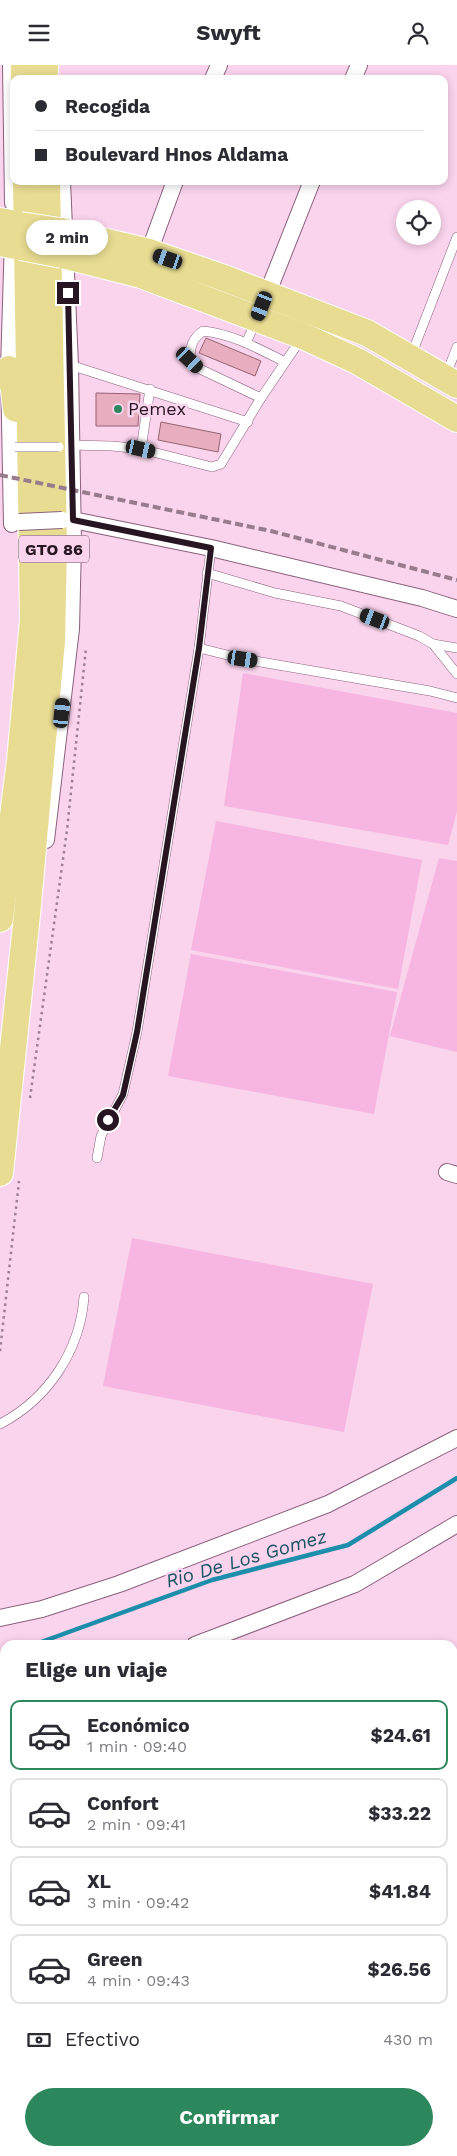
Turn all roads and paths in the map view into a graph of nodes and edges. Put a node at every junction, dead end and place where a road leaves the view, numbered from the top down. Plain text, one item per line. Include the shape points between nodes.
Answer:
1 (11, 185) edge
2 (26, 185) edge
3 (47, 185) edge
4 (62, 185) edge
5 (174, 185) edge
6 (310, 185) edge
7 (11, 234) edge
8 (457, 237) edge
9 (63, 244) junction
10 (149, 252) junction
11 (262, 306) junction
12 (303, 336) junction
13 (246, 343) junction
14 (457, 347) edge
15 (411, 357) junction
16 (286, 362) junction
17 (70, 365) junction
18 (9, 369) junction
19 (451, 381) edge
20 (150, 389) junction
21 (261, 398) junction
22 (457, 419) edge
23 (248, 421) junction
24 (66, 446) junction
25 (12, 447) junction
26 (141, 449) junction
27 (31, 475) junction
28 (67, 520) junction
29 (10, 526) edge
30 (211, 548) junction
31 (207, 573) junction
32 (457, 609) edge
33 (86, 639) dead end
34 (433, 644) junction
35 (199, 648) junction
36 (457, 648) edge
37 (457, 674) edge
38 (457, 698) edge
39 (27, 915) junction
40 (0, 919) edge
41 (30, 1101) dead end
42 (97, 1158) dead end
43 (10, 1177) edge
44 (84, 1297) dead end
45 (0, 1351) edge
46 (0, 1424) edge
47 (457, 1438) edge
48 (457, 1524) edge
49 (0, 1618) edge
50 (208, 1640) edge

1 - 7 street
2 - 27 main road, GTO 86
3 - 39 main road, GTO 86 via 54,588
4 - 9 street
5 - 10 street
6 - 11 street
7 - 9 main road, bridge
7 - 18 street
8 - 15 lane
9 - 10 main road
9 - 11 main road via 141,275
9 - 17 street
10 - 11 main road
11 - 12 main road
11 - 13 lane
11 - 15 main road via 367,333
12 - 16 lane
12 - 22 main road via 357,361
13 - 16 lane
13 - 21 lane via 203,331 195,337 190,360 200,369
14 - 19 lane
15 - 19 main road
16 - 21 lane
17 - 20 lane
17 - 24 street
18 - 25 street
18 - 27 main road via 23,463
20 - 23 lane
20 - 26 lane
21 - 23 lane
23 - 26 lane via 225,460 217,466
24 - 25 lane, bridge
24 - 26 lane
24 - 28 street
25 - 29 street
27 - 40 main road, GTO 86 via 33,620
28 - 29 street, bridge
28 - 30 street
28 - 39 street via 71,629 43,857
30 - 31 lane
30 - 32 street
31 - 34 lane via 275,593 341,606
31 - 35 lane
33 - 41 path via 67,831
34 - 36 lane
34 - 37 lane
35 - 38 lane
35 - 42 lane via 137,1032 123,1095 101,1136
39 - 43 main road, GTO 86
43 - 45 path
44 - 46 lane via 82,1317 72,1348 57,1374 40,1395 16,1416
47 - 49 street via 328,1504 119,1584 42,1609
48 - 50 street via 355,1584

